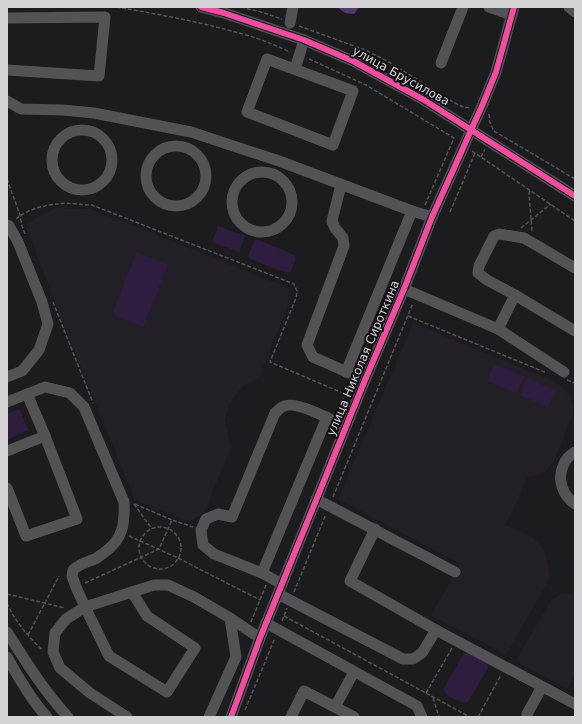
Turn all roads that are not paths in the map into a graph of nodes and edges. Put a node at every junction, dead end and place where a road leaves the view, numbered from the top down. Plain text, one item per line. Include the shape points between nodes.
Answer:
1 (201, 7) edge
2 (293, 7) edge
3 (463, 7) edge
4 (489, 7) edge
5 (569, 7) edge
6 (513, 11) edge
7 (575, 12) edge
8 (7, 18) edge
9 (290, 23) dead end
10 (304, 40) junction
11 (440, 63) dead end
12 (295, 69) junction
13 (7, 70) edge
14 (7, 101) edge
15 (94, 113) junction
16 (470, 130) junction
17 (91, 131) junction
18 (191, 132) junction
19 (186, 147) junction
20 (279, 161) junction
21 (276, 176) junction
22 (341, 184) junction
23 (575, 196) edge
24 (417, 213) junction
25 (432, 217) junction
26 (8, 226) edge
27 (575, 268) edge
28 (404, 289) junction
29 (515, 295) junction
30 (498, 330) junction
31 (575, 331) edge
32 (350, 373) junction
33 (563, 375) road end
34 (7, 377) edge
35 (365, 380) junction
36 (27, 394) junction
37 (7, 402) edge
38 (330, 419) junction
39 (345, 427) junction
40 (45, 436) junction
41 (7, 451) edge
42 (575, 452) edge
43 (7, 488) edge
44 (316, 500) junction
45 (575, 504) edge
46 (375, 529) junction
47 (455, 572) dead end
48 (266, 575) junction
49 (280, 589) junction
50 (132, 592) junction
51 (82, 609) junction
52 (230, 618) junction
53 (266, 624) junction
54 (436, 630) junction
55 (7, 632) edge
56 (260, 638) junction
57 (10, 643) edge
58 (7, 657) edge
59 (354, 672) junction
60 (542, 687) junction
61 (575, 704) edge
62 (335, 707) junction
63 (47, 717) edge
64 (68, 717) edge
65 (127, 717) edge
66 (209, 717) edge
67 (230, 717) edge
68 (291, 717) edge
69 (354, 717) edge
70 (422, 717) edge
71 (527, 717) edge

1 - 10 street, улица Брусилова
2 - 9 street
3 - 11 street
4 - 6 street
5 - 7 street
6 - 16 street, улица Николая Сироткина via 496,72
8 - 13 street via 105,17 99,76
10 - 12 street
10 - 16 street, улица Брусилова via 353,61 424,100
12 - 12 street via 353,91 333,145 247,112 267,59
14 - 15 street via 22,109
15 - 17 street
15 - 18 street
16 - 23 street, улица Брусилова
16 - 25 street, улица Николая Сироткина
17 - 17 street via 100,136 110,148 110,173 96,187 76,190 66,186 54,172 53,152 63,136 82,130
18 - 19 street
18 - 20 street
19 - 19 street via 203,162 206,181 202,190 196,198 179,206 160,202 147,186 147,165 152,156 160,150 170,146
20 - 21 street
20 - 22 street
21 - 21 street via 289,189 292,199 288,217 282,225 265,233 246,228 238,222 231,202 238,183 246,176 256,173 266,172
22 - 24 street
22 - 32 street via 332,221 343,238 344,246 307,345 313,357
24 - 25 street
24 - 32 street
25 - 28 street, улица Николая Сироткина
26 - 34 street via 18,242 48,324 39,350 22,371
27 - 29 street via 524,238 499,234 494,236 478,273
28 - 30 street
28 - 35 street, улица Николая Сироткина
29 - 30 street
29 - 31 street
30 - 33 street
32 - 35 street
35 - 39 street, улица Николая Сироткина
36 - 37 street
36 - 40 street
36 - 51 street via 45,387 70,393 84,406 124,502 121,533 112,546 97,558 73,570 72,576
38 - 39 street
38 - 48 street
38 - 48 street via 293,405 279,410 275,414 232,517 218,514 206,519 201,530 203,545 214,554
39 - 44 street, улица Николая Сироткина
40 - 41 street
40 - 43 street via 77,519 26,536
42 - 45 street via 569,456 560,476 566,496
44 - 46 street
44 - 49 street, улица Николая Сироткина
46 - 47 street
46 - 54 street via 350,581
48 - 49 street
49 - 53 street, улица Николая Сироткина
49 - 54 street via 403,659 413,659 422,653
50 - 51 street
50 - 51 street via 147,616 195,648 167,692 109,656
50 - 52 street via 154,585 168,585
51 - 65 street via 66,618 55,633 52,652 60,668 90,693
52 - 56 street
52 - 66 street via 236,657
53 - 56 street, улица Николая Сироткина
53 - 59 street
54 - 60 street
55 - 57 street
56 - 67 street, улица Николая Сироткина
57 - 64 street
58 - 63 street
59 - 62 street
59 - 70 street via 417,706
60 - 61 street
60 - 71 street
62 - 68 street via 304,691
62 - 69 street

